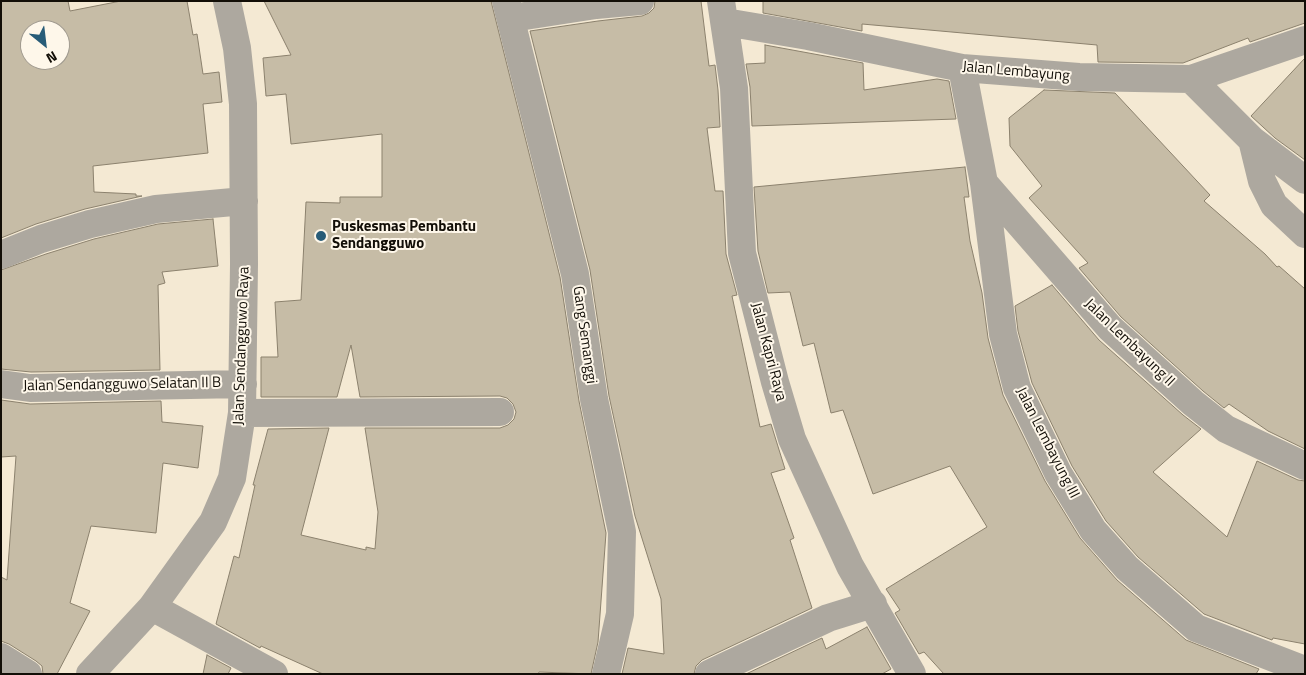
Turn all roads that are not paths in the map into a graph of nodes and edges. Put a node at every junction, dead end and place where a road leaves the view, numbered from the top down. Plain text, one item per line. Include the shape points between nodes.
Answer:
1 (227, 1) edge
2 (640, 1) edge
3 (509, 10) edge
4 (723, 12) edge
5 (1305, 40) edge
6 (962, 68) junction
7 (1191, 79) junction
8 (1252, 140) junction
9 (1305, 180) edge
10 (984, 183) junction
11 (244, 201) junction
12 (1305, 234) edge
13 (1, 255) edge
14 (1, 384) edge
15 (243, 384) junction
16 (500, 412) dead end
17 (242, 413) junction
18 (1305, 466) edge
19 (873, 604) junction
20 (152, 606) junction
21 (1, 657) edge
22 (1305, 670) edge
23 (28, 674) edge
24 (90, 674) edge
25 (274, 674) edge
26 (606, 674) edge
27 (709, 674) edge
28 (912, 674) edge

1 - 11 street, Jalan Sendangguwo Raya via 237,48 243,104
2 - 3 street
3 - 26 street, Gang Semanggi via 575,274 594,399 622,532 620,614
4 - 6 street, Jalan Lembayung via 808,36
4 - 19 street, Jalan Kapri Raya via 734,88 742,253 792,438 850,566
5 - 7 street, Jalan Lembayung
6 - 7 street, Jalan Lembayung via 1079,77
6 - 10 street, Jalan Lembayung III
7 - 8 street
8 - 9 street
8 - 12 street via 1262,180 1274,205
10 - 18 street, Jalan Lembayung II via 1110,328 1193,403 1226,429
10 - 22 street, Jalan Lembayung III via 1004,334 1018,388 1058,472 1093,530 1127,568 1196,628
11 - 13 street via 156,209 90,224
11 - 15 street, Jalan Sendangguwo Raya
14 - 15 street, Jalan Sendangguwo Selatan II B via 30,388
15 - 17 street, Jalan Sendangguwo Raya
16 - 17 street
17 - 20 street, Jalan Sendangguwo Raya via 232,478 213,522
19 - 27 street via 828,618
19 - 28 street, Jalan Kapri Raya
20 - 24 street, Jalan Sendangguwo Raya
20 - 25 street
21 - 23 street

